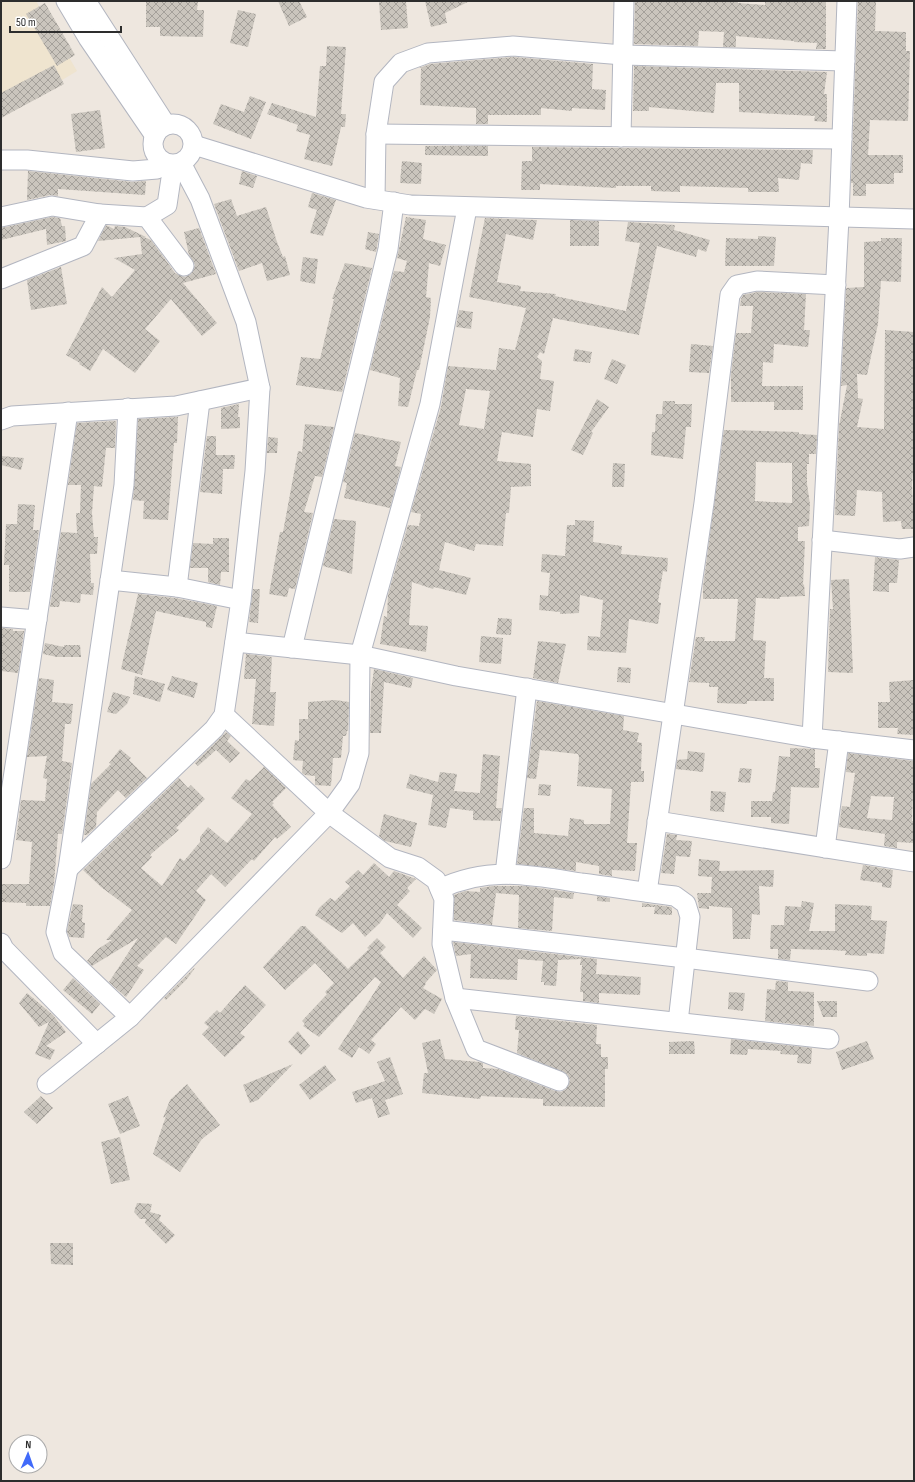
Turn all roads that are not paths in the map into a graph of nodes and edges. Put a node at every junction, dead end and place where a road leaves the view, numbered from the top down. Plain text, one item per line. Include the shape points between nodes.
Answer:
1 (66, 1) edge
2 (86, 1) edge
3 (624, 1) edge
4 (847, 1) edge
5 (623, 55) junction
6 (845, 61) junction
7 (160, 131) junction
8 (376, 134) junction
9 (621, 137) junction
10 (842, 140) junction
11 (194, 145) junction
12 (1, 160) edge
13 (173, 164) junction
14 (375, 199) junction
15 (394, 202) junction
16 (467, 208) junction
17 (100, 214) junction
18 (1, 217) edge
19 (148, 217) junction
20 (839, 218) junction
21 (914, 219) edge
22 (184, 266) dead end
23 (1, 279) edge
24 (836, 285) junction
25 (260, 388) junction
26 (200, 401) junction
27 (128, 408) junction
28 (68, 412) junction
29 (1, 420) edge
30 (822, 540) junction
31 (914, 547) edge
32 (110, 580) junction
33 (177, 587) junction
34 (241, 600) junction
35 (1, 617) edge
36 (37, 620) junction
37 (235, 642) junction
38 (292, 648) junction
39 (360, 656) junction
40 (527, 688) junction
41 (673, 714) junction
42 (224, 715) junction
43 (812, 738) junction
44 (839, 741) junction
45 (914, 750) edge
46 (329, 813) junction
47 (657, 821) junction
48 (825, 848) junction
49 (1, 859) edge
50 (914, 862) edge
51 (68, 869) junction
52 (505, 874) junction
53 (440, 888) junction
54 (646, 892) junction
55 (443, 930) junction
56 (1, 943) edge
57 (685, 958) junction
58 (868, 981) dead end
59 (455, 998) junction
60 (130, 1018) junction
61 (678, 1022) junction
62 (829, 1039) dead end
63 (97, 1044) junction
64 (559, 1081) dead end
65 (48, 1084) dead end

1 - 7 street via 88,38
2 - 7 street
3 - 5 street
4 - 6 street
5 - 6 street
5 - 8 street via 513,46 428,53 401,63 384,82
5 - 9 street
6 - 10 street
7 - 11 street via 174,124 181,126 188,130
7 - 13 street via 153,144 154,152 159,158
8 - 9 street
8 - 14 street
9 - 10 street
10 - 20 street
11 - 13 street via 188,159
11 - 14 street
12 - 13 street via 27,160 133,171
13 - 19 street via 167,205
13 - 25 street via 200,199 246,322
14 - 15 street
15 - 16 street
15 - 38 street via 388,249
16 - 20 street
16 - 39 street via 430,404
17 - 18 street via 52,206
17 - 19 street
17 - 23 street via 83,246
19 - 22 street
20 - 21 street
20 - 24 street
24 - 30 street
24 - 41 street via 757,280 738,285 730,295 722,372
25 - 26 street
25 - 34 street via 255,471
26 - 27 street via 176,406
26 - 33 street
27 - 28 street
27 - 32 street via 124,485
28 - 29 street via 12,416
28 - 36 street
30 - 31 street via 900,549
30 - 43 street
32 - 33 street
32 - 51 street
33 - 34 street
34 - 37 street
35 - 36 street
36 - 49 street
37 - 38 street
37 - 42 street
38 - 39 street
39 - 40 street
39 - 46 street via 359,753 350,784
40 - 41 street
40 - 52 street
41 - 43 street
41 - 47 street
42 - 46 street
42 - 51 street via 214,729
43 - 44 street
44 - 45 street
44 - 48 street
46 - 53 street via 390,858 418,867 436,880
46 - 60 street
47 - 48 street
47 - 54 street
48 - 50 street
51 - 60 street via 56,932 63,953
52 - 53 street via 479,876
52 - 54 street
53 - 55 street via 444,899
54 - 57 street via 674,896 686,904 690,917
55 - 57 street
55 - 59 street via 442,944
56 - 63 street
57 - 58 street
57 - 61 street
59 - 61 street
59 - 64 street via 476,1049
60 - 63 street
61 - 62 street
63 - 65 street

